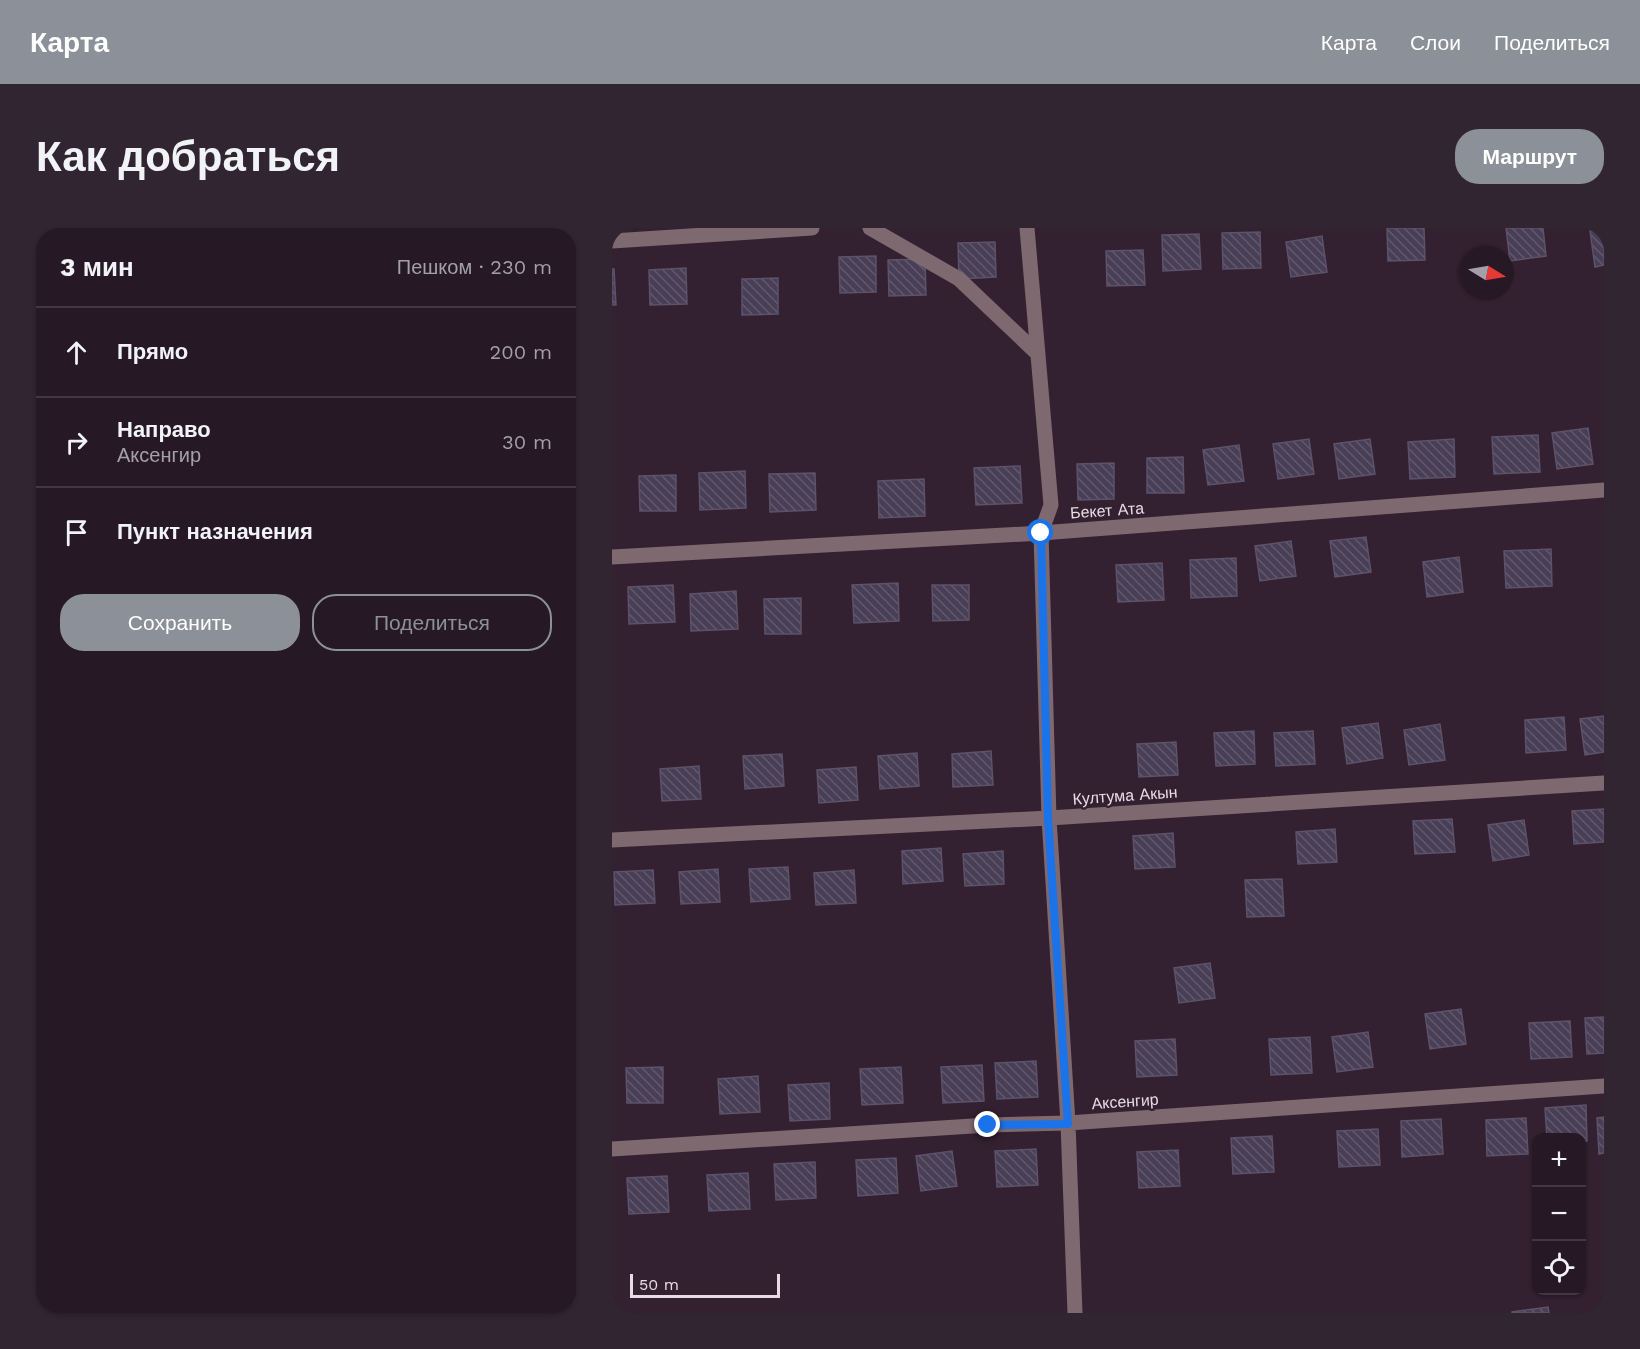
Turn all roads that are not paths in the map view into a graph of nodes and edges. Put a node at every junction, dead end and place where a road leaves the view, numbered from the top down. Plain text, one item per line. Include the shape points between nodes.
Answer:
1 (812, 228) edge
2 (870, 228) edge
3 (1027, 228) edge
4 (612, 241) edge
5 (1038, 354) junction
6 (1604, 490) edge
7 (1041, 533) junction
8 (612, 557) edge
9 (1604, 783) edge
10 (1048, 818) junction
11 (612, 840) edge
12 (1604, 1086) edge
13 (1068, 1124) junction
14 (612, 1149) edge
15 (1075, 1313) edge

1 - 4 street
2 - 5 street via 959,279
3 - 5 street
5 - 7 street via 1051,505
6 - 7 street, Бекет Ата
7 - 8 street, Бекет Ата
7 - 10 street
9 - 10 street, Култума Акын
10 - 11 street, Култума Акын
10 - 13 street
12 - 13 street, Аксенгир
13 - 14 street, Аксенгир via 988,1125
13 - 15 street

